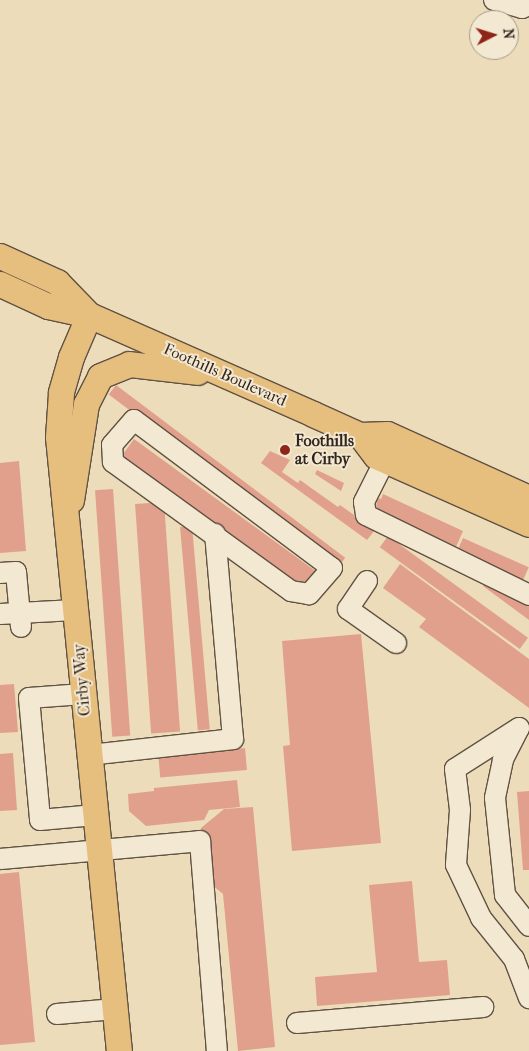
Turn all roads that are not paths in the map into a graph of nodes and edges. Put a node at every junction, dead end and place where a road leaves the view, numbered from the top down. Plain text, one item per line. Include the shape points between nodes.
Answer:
1 (494, 0) edge
2 (529, 5) edge
3 (0, 256) edge
4 (0, 284) edge
5 (89, 315) junction
6 (233, 378) junction
7 (360, 435) junction
8 (385, 460) junction
9 (529, 498) edge
10 (529, 524) edge
11 (66, 534) junction
12 (215, 534) junction
13 (0, 573) edge
14 (367, 581) dead end
15 (529, 595) edge
16 (75, 610) junction
17 (0, 614) edge
18 (20, 622) junction
19 (396, 643) dead end
20 (83, 694) junction
21 (89, 755) junction
22 (95, 815) junction
23 (98, 850) junction
24 (0, 859) edge
25 (529, 926) edge
26 (529, 998) edge
27 (483, 1007) dead end
28 (115, 1009) junction
29 (57, 1014) dead end
30 (297, 1023) dead end
31 (119, 1051) edge
32 (217, 1051) edge

1 - 2 street via 522,8
3 - 5 main road via 57,282
4 - 5 main road via 48,306
5 - 6 main road, Foothills Boulevard
5 - 11 main road, Cirby Way via 71,357 58,416
6 - 7 main road, Foothills Boulevard
6 - 11 main road via 142,364 122,365 100,376 86,404
7 - 8 main road, Foothills Boulevard via 376,456
7 - 9 main road, Foothills Boulevard via 387,434
8 - 10 main road, Foothills Boulevard
8 - 15 street via 364,502 366,515
11 - 16 main road, Cirby Way
12 - 12 street via 113,462 112,445 134,420 332,568 309,594 291,591
12 - 21 street via 233,740
13 - 18 street via 16,572
14 - 19 street via 348,609
16 - 18 street
16 - 20 main road, Cirby Way
17 - 18 street
20 - 21 main road, Cirby Way
20 - 22 street via 29,698 40,820
21 - 22 main road, Cirby Way
22 - 23 main road, Cirby Way
23 - 24 street
23 - 28 main road, Cirby Way
23 - 32 street via 200,841
25 - 26 street via 505,895 495,798 503,760 519,728 455,768 460,810 456,865 481,918 514,959
27 - 30 street
28 - 29 street
28 - 31 main road, Cirby Way

